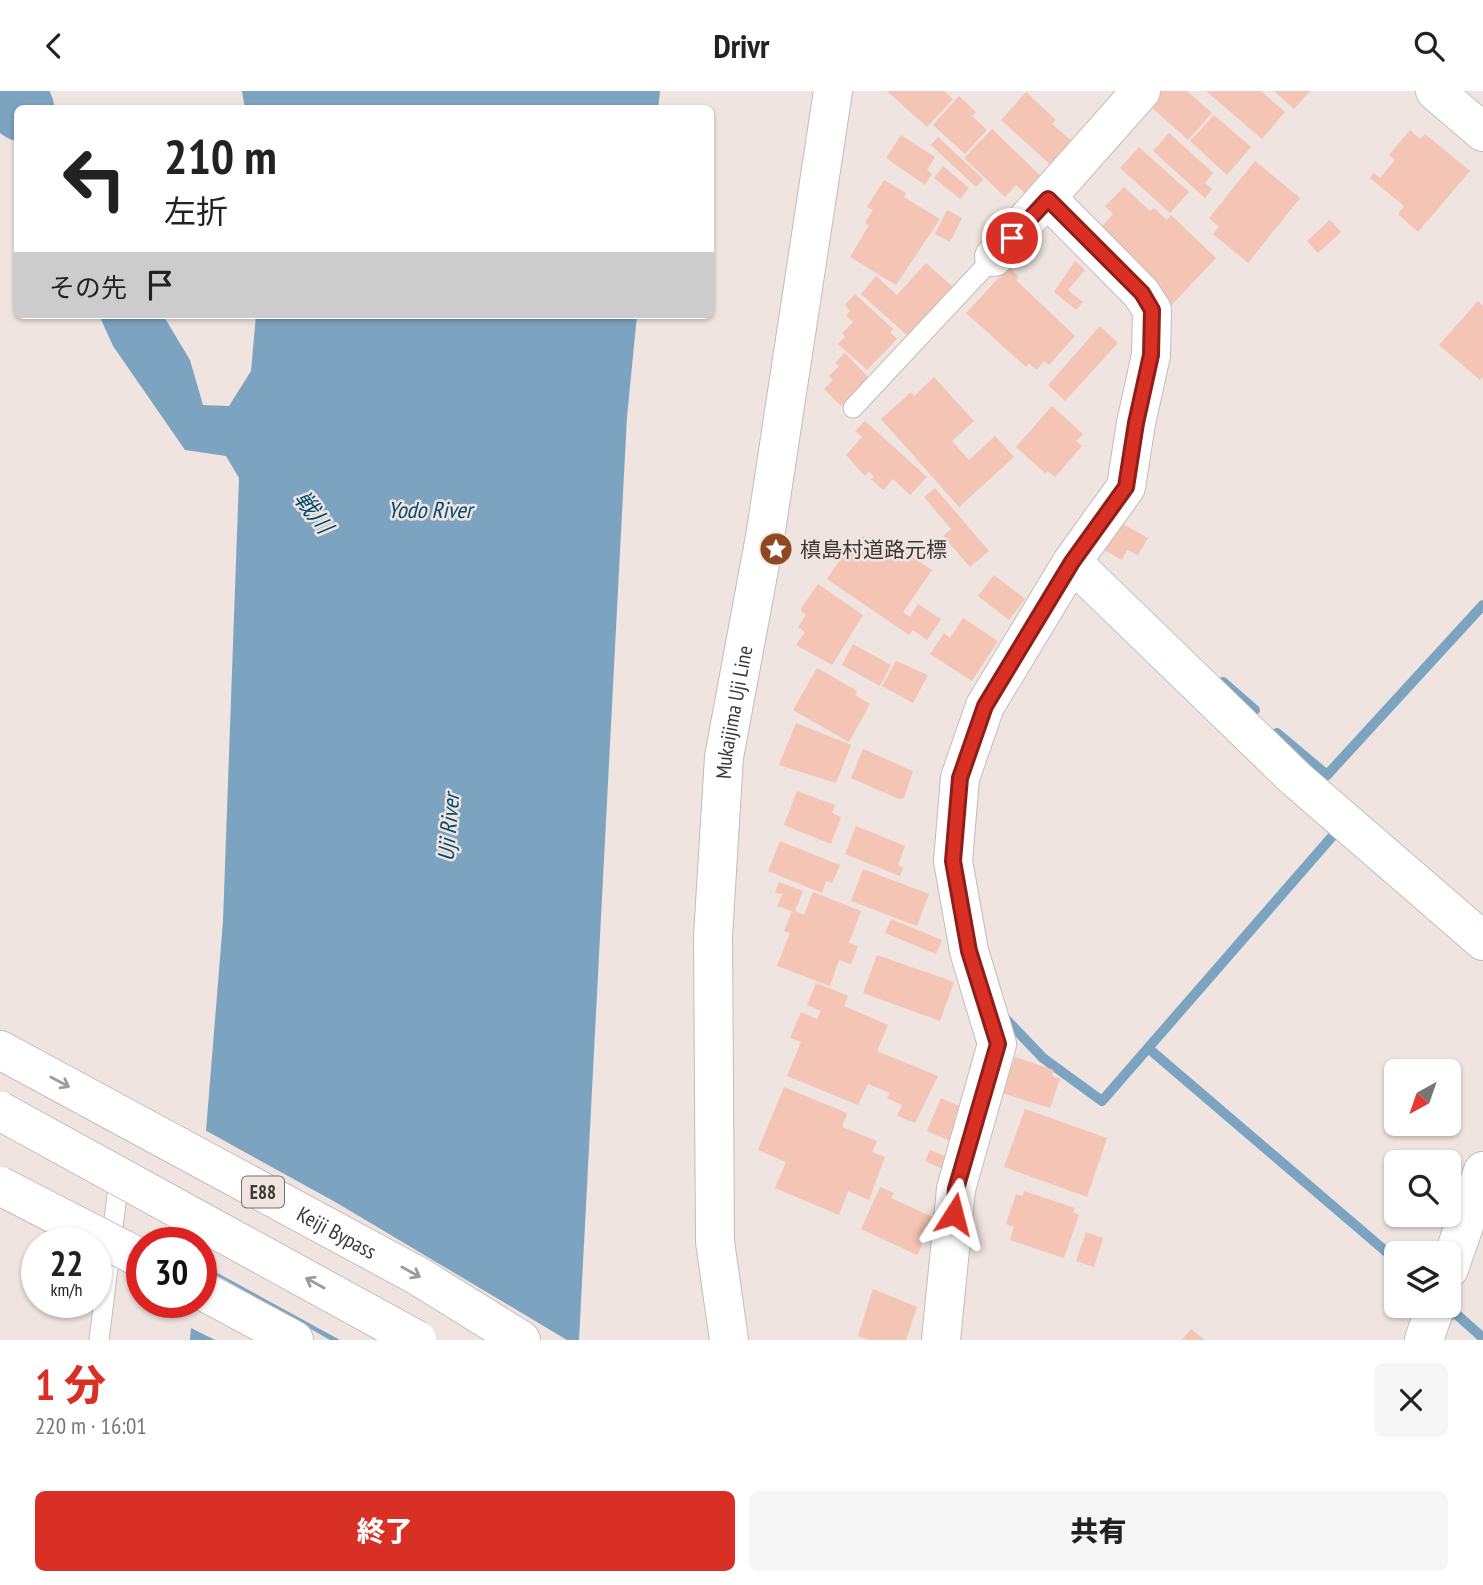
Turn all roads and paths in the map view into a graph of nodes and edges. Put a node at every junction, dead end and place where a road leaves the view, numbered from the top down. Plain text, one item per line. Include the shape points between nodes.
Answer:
1 (833, 91) edge
2 (1141, 91) edge
3 (1435, 91) edge
4 (1483, 132) edge
5 (1048, 199) junction
6 (994, 257) joint
7 (853, 408) dead end
8 (1072, 562) junction
9 (1483, 941) edge
10 (0, 1050) edge
11 (0, 1111) edge
12 (122, 1157) dead end
13 (1483, 1171) edge
14 (0, 1186) edge
15 (1459, 1241) edge
16 (126, 1251) edge
17 (217, 1299) edge
18 (1432, 1318) edge
19 (99, 1340) edge
20 (294, 1340) edge
21 (417, 1340) edge
22 (521, 1340) edge
23 (729, 1340) edge
24 (941, 1340) edge
25 (1424, 1340) edge

1 - 23 main road, Mukaijima Uji Line via 765,537 724,757 713,936 715,1242
2 - 5 main road
3 - 4 main road
5 - 6 main road
5 - 8 main road via 1142,293 1152,310 1151,355 1126,487
6 - 7 lane
8 - 9 main road via 1296,779
8 - 24 main road via 985,706 960,778 953,861 969,951 998,1044 956,1189
10 -> 22 main road, Keiji Bypass / E88 via 418,1276
21 -> 11 main road, E88, bridge
12 - 19 lane
13 - 15 main road
14 - 16 main road, bridge
17 - 20 main road
18 - 25 main road

